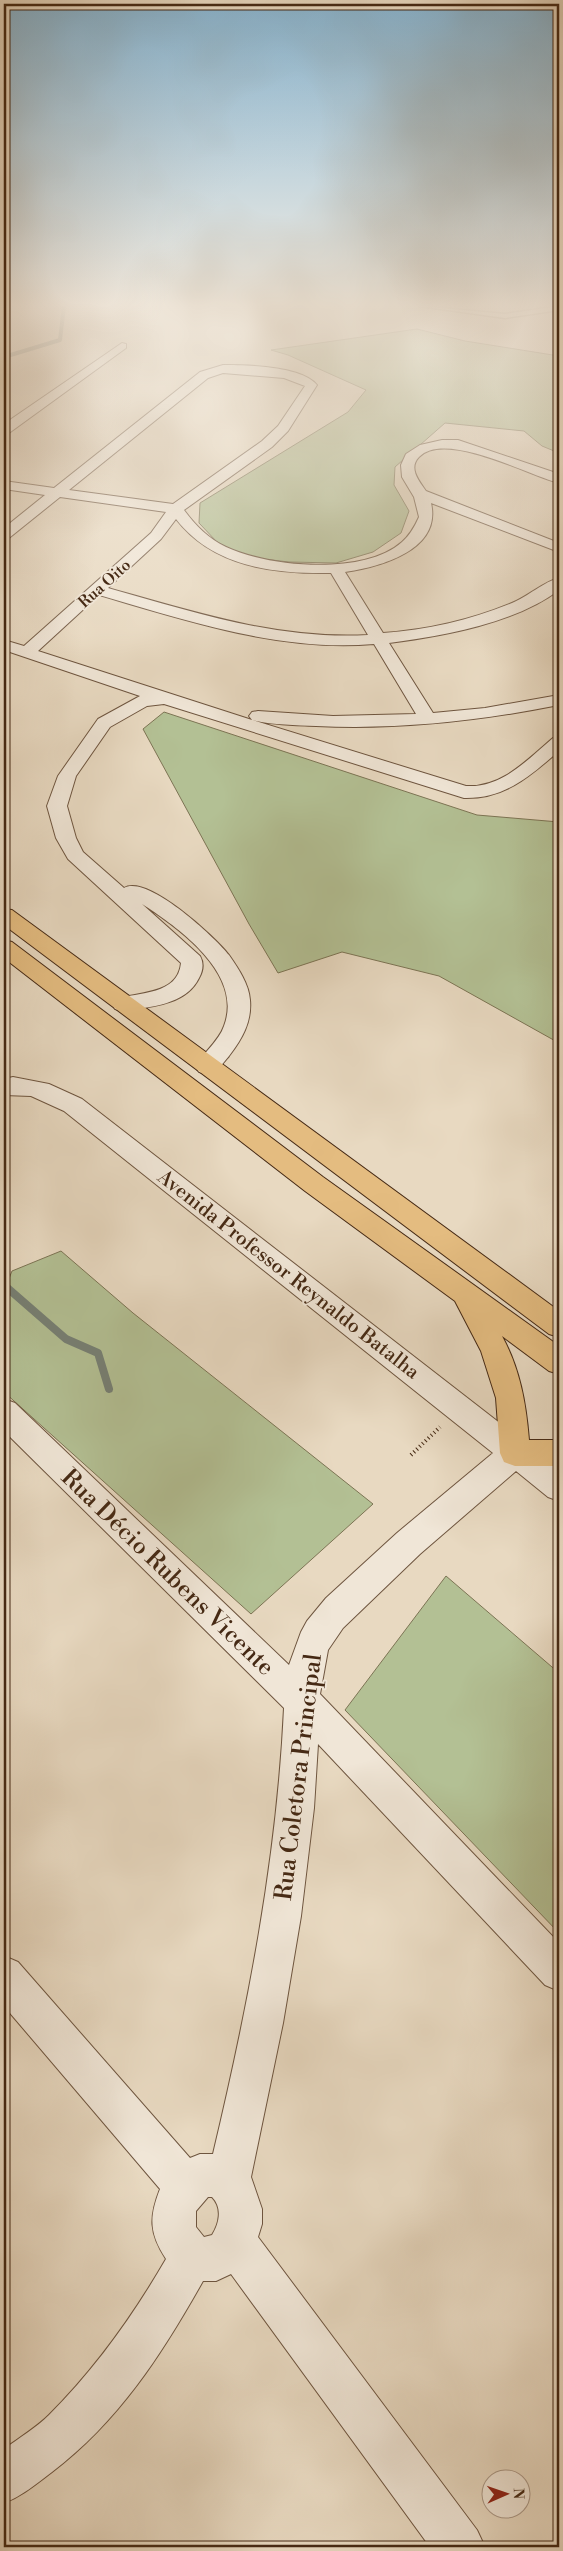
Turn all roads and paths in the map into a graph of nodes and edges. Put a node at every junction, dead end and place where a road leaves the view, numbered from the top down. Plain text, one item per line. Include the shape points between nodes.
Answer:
1 (141, 425) edge
2 (285, 425) edge
3 (559, 479) edge
4 (4, 485) edge
5 (54, 492) junction
6 (420, 494) junction
7 (176, 509) junction
8 (474, 516) junction
9 (426, 517) junction
10 (197, 534) junction
11 (4, 535) edge
12 (156, 536) junction
13 (559, 548) edge
14 (336, 569) junction
15 (559, 583) edge
16 (98, 590) junction
17 (379, 638) junction
18 (4, 645) edge
19 (27, 652) junction
20 (82, 671) junction
21 (164, 699) junction
22 (556, 708) edge
23 (205, 710) junction
24 (426, 718) junction
25 (355, 721) junction
26 (104, 723) junction
27 (559, 742) edge
28 (337, 753) junction
29 (97, 874) junction
30 (4, 915) edge
31 (4, 947) edge
32 (123, 1004) junction
33 (207, 1066) junction
34 (6, 1087) edge
35 (464, 1292) junction
36 (559, 1326) edge
37 (559, 1362) edge
38 (4, 1412) edge
39 (437, 1430) dead end
40 (515, 1453) junction
41 (559, 1453) edge
42 (411, 1455) dead end
43 (559, 1488) edge
44 (302, 1701) junction
45 (559, 1971) edge
46 (4, 1976) edge
47 (228, 2183) junction
48 (186, 2186) junction
49 (234, 2241) junction
50 (192, 2256) junction
51 (4, 2479) edge
52 (460, 2547) edge

1 - 5 street, Rua Oito
2 - 7 street, Rua Oito via 267,444
3 - 6 street via 473,448 436,444 419,450 408,467 410,480
4 - 5 street
5 - 7 street
5 - 11 street
6 - 8 street
6 - 9 street
7 - 10 street
7 - 12 street, Rua Oito
8 - 9 street via 449,514
8 - 13 street
9 - 14 street via 414,539 398,552 358,566
10 - 12 street
10 - 14 street via 220,550 241,558
12 - 16 street, Rua Oito
14 - 17 street
15 - 17 street via 527,603 497,615 457,626
16 - 17 street via 268,634 320,640
16 - 19 street, Rua Oito
17 - 24 street
18 - 19 street
19 - 20 street
20 - 21 street
20 - 26 street via 99,698
21 - 23 street
21 - 26 street via 143,701
22 - 24 street via 525,707
23 - 25 street
23 - 28 street
24 - 25 street
25 - 28 street via 340,734
26 - 29 street via 67,776 57,806 66,838 75,855
27 - 28 street via 506,784 496,790 475,794 443,788
29 - 32 street via 192,961 193,971 178,990
29 - 33 street via 147,897 179,918 213,949 229,974 237,993 239,1016 234,1033
30 - 32 highway
31 - 35 highway via 314,1184
32 - 33 highway
33 - 36 highway
34 - 40 street, Avenida Professor Reynaldo Batalha via 30,1087 74,1105
35 - 37 highway
35 - 40 highway via 495,1350 511,1398
38 - 44 street, Rua Décio Rubens Vicente
39 - 42 path
40 - 41 highway
40 - 43 street, Avenida Professor Reynaldo Batalha
40 - 44 street, Rua Coletora Principal via 402,1549 318,1633 307,1666
44 - 45 street, Rua Décio Rubens Vicente
44 - 47 street, Rua Coletora Principal via 294,1828 265,2011
46 - 48 street
47 - 48 street via 217,2176 200,2176
47 - 49 street via 237,2194 241,2210 240,2226
48 - 50 street via 176,2202 173,2224 179,2243
49 - 50 street via 225,2253 208,2260
49 - 52 street
50 - 51 street via 158,2316 120,2372 65,2433

